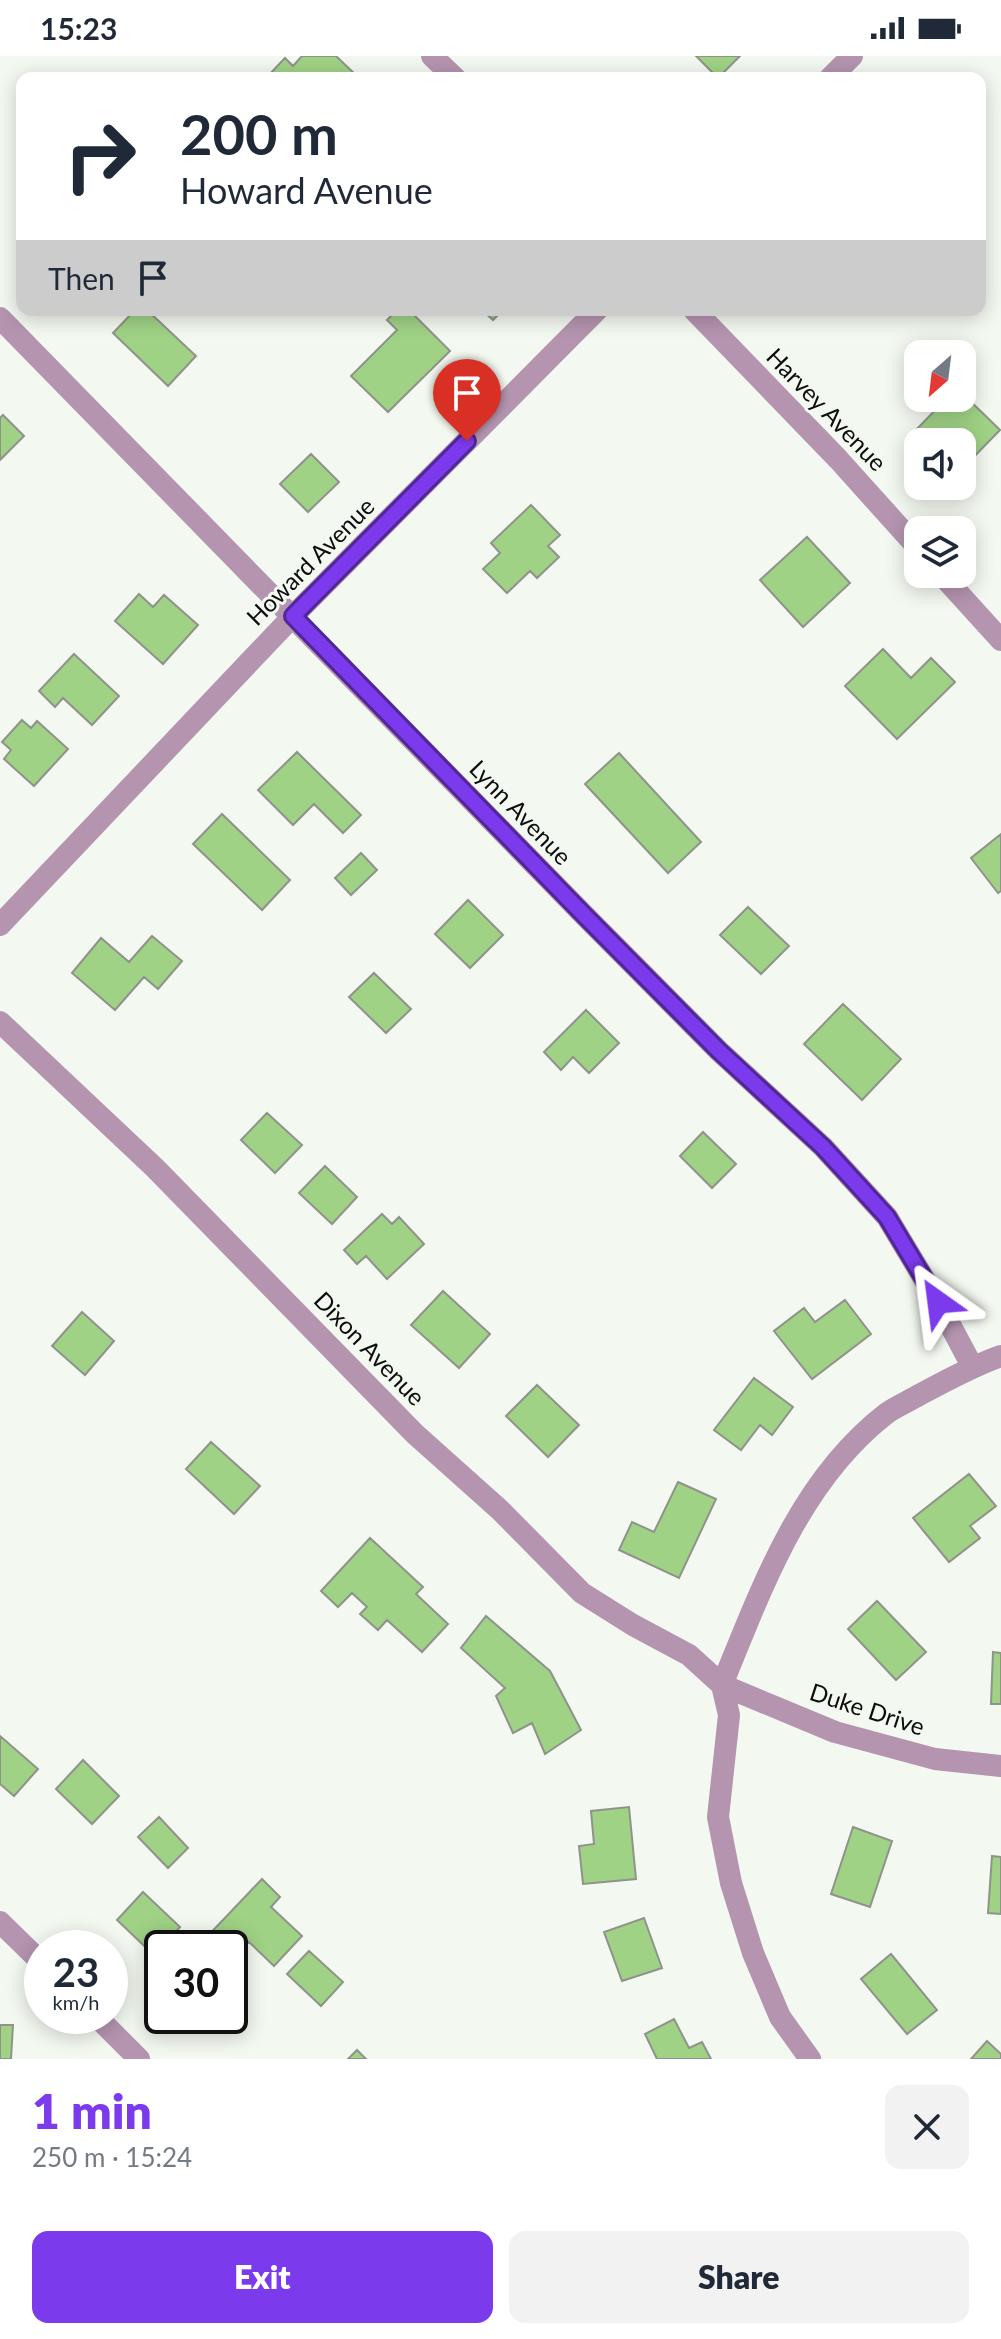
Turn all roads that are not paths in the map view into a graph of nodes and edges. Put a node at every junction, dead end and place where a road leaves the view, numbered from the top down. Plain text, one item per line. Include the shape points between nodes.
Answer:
1 (432, 56) edge
2 (852, 56) edge
3 (449, 72) edge
4 (836, 72) edge
5 (591, 316) edge
6 (700, 316) edge
7 (0, 318) edge
8 (904, 532) edge
9 (954, 588) edge
10 (293, 616) junction
11 (1001, 640) edge
12 (0, 925) edge
13 (0, 1022) edge
14 (1001, 1356) edge
15 (972, 1366) junction
16 (722, 1685) junction
17 (1001, 1766) edge
18 (0, 1922) edge
19 (24, 1945) edge
20 (114, 2034) edge
21 (139, 2059) edge
22 (810, 2059) edge

1 - 3 street
2 - 4 street
5 - 10 street, Howard Avenue
6 - 8 street, Harvey Avenue
7 - 10 street, Lynn Avenue
9 - 11 street
10 - 12 street, Howard Avenue
10 - 15 street, Lynn Avenue via 887,1217
13 - 16 street, Dixon Avenue via 155,1168 415,1434 582,1593 689,1655
14 - 15 street
15 - 16 street via 888,1412 846,1450 809,1498 767,1575
16 - 17 street, Duke Drive via 835,1732 935,1759
16 - 22 street via 729,1715 718,1817 731,1883 780,2017
18 - 19 street
20 - 21 street

